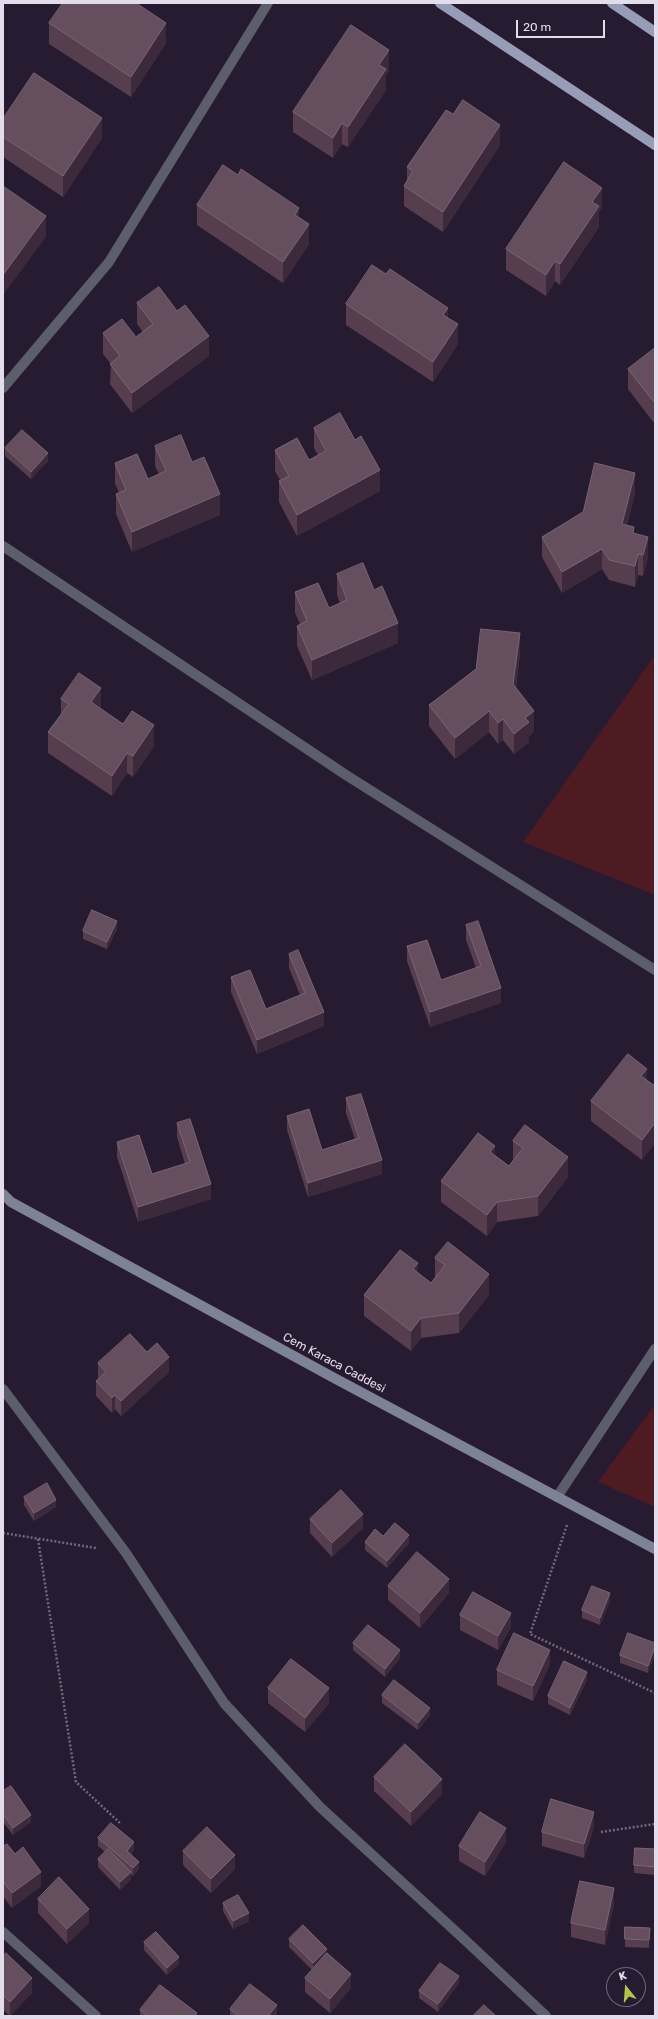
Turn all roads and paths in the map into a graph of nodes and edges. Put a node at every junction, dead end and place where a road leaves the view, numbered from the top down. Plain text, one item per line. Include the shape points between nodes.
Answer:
1 (268, 3) edge
2 (440, 3) edge
3 (612, 3) edge
4 (655, 32) edge
5 (655, 145) edge
6 (3, 388) edge
7 (3, 546) edge
8 (655, 970) edge
9 (3, 1194) edge
10 (655, 1349) edge
11 (3, 1389) edge
12 (557, 1497) junction
13 (574, 1506) junction
14 (3, 1533) edge
15 (38, 1539) junction
16 (655, 1549) edge
17 (126, 1553) junction
18 (655, 1693) edge
19 (120, 1823) dead end
20 (655, 1824) edge
21 (600, 1832) dead end
22 (3, 1932) edge
23 (96, 2016) edge
24 (546, 2016) edge

1 - 6 street via 109,262
2 - 5 main road
3 - 4 main road
7 - 8 street via 346,775
9 - 12 street, Cem Karaca Caddesi via 11,1202 142,1274
10 - 12 street
11 - 17 street
12 - 13 street, Cem Karaca Caddesi
13 - 16 street, Cem Karaca Caddesi
13 - 18 path via 530,1634
14 - 15 path
15 - 17 path
15 - 19 path via 76,1782
17 - 24 street via 224,1703 320,1807
20 - 21 path
22 - 23 street

